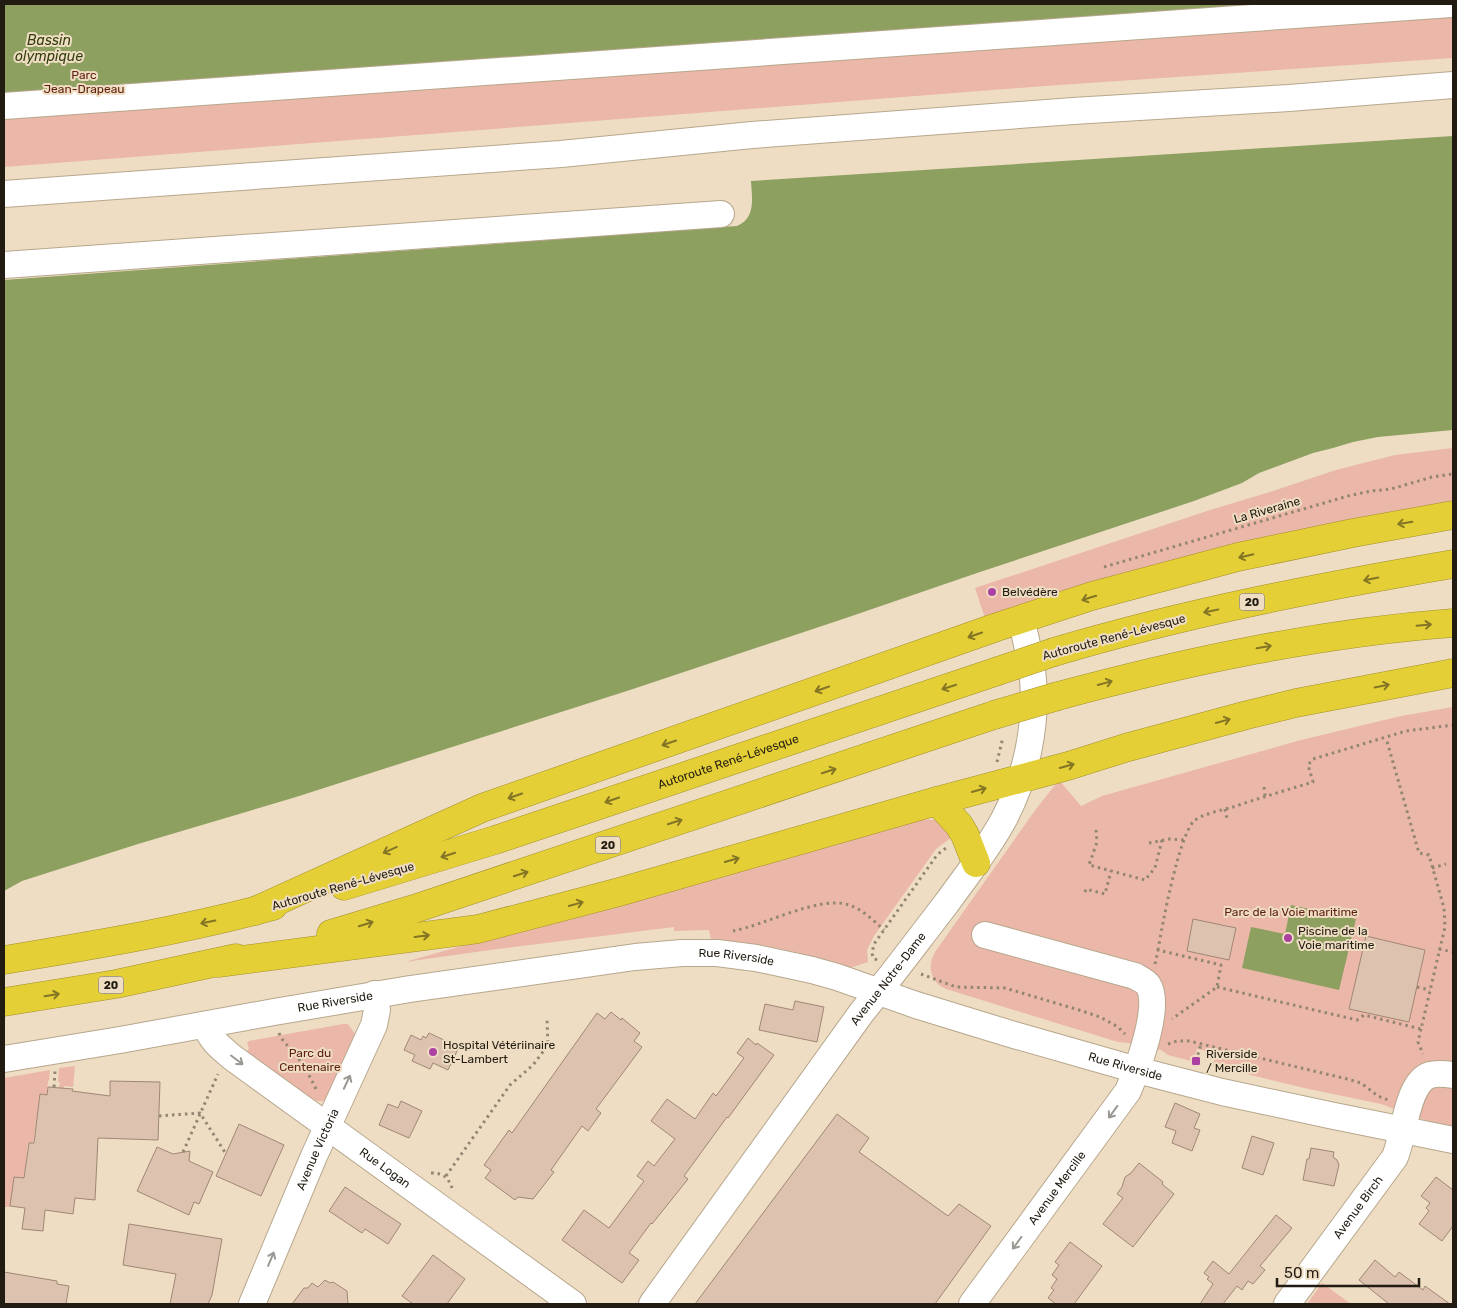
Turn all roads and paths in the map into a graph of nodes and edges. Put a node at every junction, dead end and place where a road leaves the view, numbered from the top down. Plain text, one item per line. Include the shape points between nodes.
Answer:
1 (1451, 4) edge
2 (1453, 85) edge
3 (4, 106) edge
4 (4, 194) edge
5 (721, 214) dead end
6 (4, 265) edge
7 (1453, 474) edge
8 (1453, 515) edge
9 (1453, 564) edge
10 (1096, 569) dead end
11 (1021, 619) junction
12 (1453, 623) edge
13 (1453, 673) edge
14 (1453, 725) edge
15 (1386, 738) junction
16 (1020, 778) junction
17 (1264, 787) dead end
18 (1266, 796) junction
19 (938, 801) junction
20 (1225, 809) junction
21 (1227, 819) dead end
22 (1096, 830) dead end
23 (1162, 840) junction
24 (1184, 840) junction
25 (1150, 843) dead end
26 (949, 846) dead end
27 (976, 863) junction
28 (1446, 864) dead end
29 (1432, 868) junction
30 (1111, 871) junction
31 (1085, 892) dead end
32 (255, 911) junction
33 (884, 930) junction
34 (726, 932) dead end
35 (985, 935) dead end
36 (1440, 949) junction
37 (1158, 950) junction
38 (1453, 952) edge
39 (1157, 956) dead end
40 (1215, 957) dead end
41 (873, 958) dead end
42 (4, 960) edge
43 (218, 963) junction
44 (1214, 963) junction
45 (933, 978) dead end
46 (1216, 987) junction
47 (1417, 987) dead end
48 (1430, 990) junction
49 (879, 992) junction
50 (375, 994) junction
51 (4, 1002) edge
52 (546, 1020) dead end
53 (1165, 1024) dead end
54 (206, 1025) junction
55 (1421, 1028) junction
56 (279, 1033) dead end
57 (1129, 1037) dead end
58 (1200, 1044) junction
59 (1163, 1046) dead end
60 (1423, 1055) dead end
61 (4, 1059) edge
62 (1196, 1061) dead end
63 (220, 1068) dead end
64 (1137, 1070) junction
65 (1453, 1075) edge
66 (54, 1080) dead end
67 (54, 1087) dead end
68 (318, 1093) dead end
69 (1392, 1102) dead end
70 (200, 1113) junction
71 (159, 1116) dead end
72 (327, 1126) junction
73 (1404, 1130) junction
74 (1453, 1140) edge
75 (183, 1152) dead end
76 (226, 1154) dead end
77 (446, 1176) dead end
78 (252, 1304) edge
79 (573, 1304) edge
80 (652, 1304) edge
81 (972, 1304) edge
82 (1287, 1304) edge

1 - 3 street
2 - 4 street via 761,134 561,154
5 - 6 street
7 - 10 path, La Riveraine via 1348,496
8 -> 11 highway via 1238,557
9 -> 32 highway, Autoroute René-Lévesque / 20, bridge via 1203,612 1054,652 444,856
11 - 16 street, Avenue Notre-Dame via 1031,665 1034,708 1031,736
11 -> 32 highway via 482,808
43 -> 12 highway, 20, bridge via 315,939 414,909 1058,696 1253,649 1364,631
16 -> 13 highway via 1296,703
14 - 15 path via 1406,731
15 - 18 path via 1313,759 1308,765 1313,782
15 - 29 path via 1419,853 1429,855
19 -> 16 highway
16 - 27 street, Avenue Notre-Dame via 1003,820
17 - 18 path
18 - 20 path
19 - 27 highway via 959,825
43 -> 19 highway via 478,929
20 - 21 path
20 - 24 path via 1192,822
22 - 30 path via 1097,842 1089,866
23 - 24 path
23 - 25 path
23 - 30 path via 1155,868 1145,880
24 - 37 path
26 - 33 path, Avenue Notre-Dame via 937,856
27 - 49 street, Avenue Notre-Dame
28 - 29 path
29 - 36 path via 1445,918
30 - 31 path via 1105,894 1086,889
32 -> 42 highway, Autoroute René-Lévesque / 20 via 141,936
33 - 34 path, Rue Riverside via 858,908 844,903 828,903
33 - 41 path, Avenue Notre-Dame via 874,944
35 - 64 street, Avenue Mercille via 1128,974 1145,982 1151,993 1151,1010
36 - 38 path
36 - 48 path
37 - 39 path
37 - 44 path
40 - 44 path
51 -> 43 highway, 20
44 - 46 path via 1221,965
45 - 57 path via 960,988 1005,988 1079,1010 1100,1017
46 - 53 path
46 - 55 path via 1357,1020 1364,1014
47 - 48 path
48 - 55 path
49 - 50 street, Rue Riverside via 790,964 743,955 696,952 628,958
49 - 64 street, Rue Riverside
49 - 80 street, Avenue Notre-Dame
50 - 54 street, Rue Riverside
72 -> 50 street, Avenue Victoria via 374,1025
52 - 77 path via 548,1045 533,1065 510,1085
54 - 61 street, Rue Riverside
54 -> 72 street, Rue Logan via 216,1044
55 - 60 path via 1418,1042
56 - 68 path
58 - 59 path via 1183,1040
58 - 62 path
58 - 69 path via 1348,1078
63 - 70 path
64 - 73 street, Rue Riverside via 1259,1100
64 -> 81 street, Avenue Mercille via 1122,1099
65 - 73 street, Avenue Birch via 1430,1075 1420,1082 1410,1099
66 - 67 path
70 - 71 path
70 - 75 path
70 - 76 path
78 -> 72 street, Avenue Victoria
72 - 79 street, Rue Logan
73 - 74 street, Rue Riverside
73 - 82 street, Avenue Birch via 1395,1157

